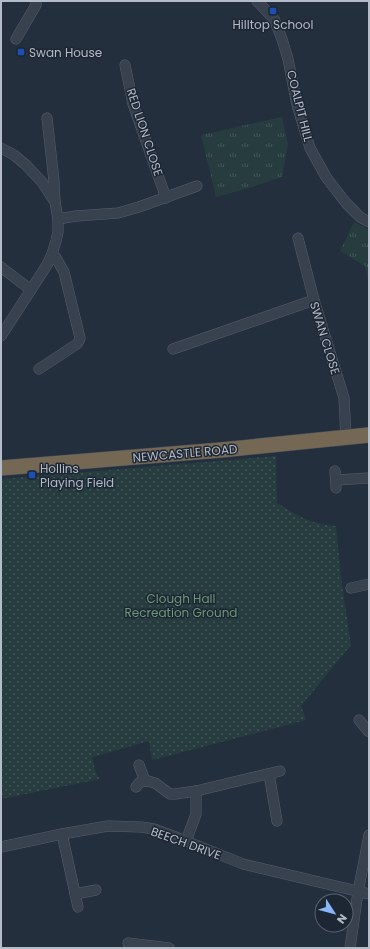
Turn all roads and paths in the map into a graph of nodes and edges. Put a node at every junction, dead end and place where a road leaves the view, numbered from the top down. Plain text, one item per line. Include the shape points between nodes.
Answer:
1 (36, 1) edge
2 (257, 1) edge
3 (16, 39) dead end
4 (125, 66) dead end
5 (47, 118) dead end
6 (1, 148) edge
7 (197, 186) dead end
8 (166, 198) junction
9 (55, 202) junction
10 (58, 219) junction
11 (369, 222) edge
12 (298, 238) dead end
13 (52, 254) junction
14 (1, 267) edge
15 (31, 290) junction
16 (314, 300) junction
17 (1, 336) edge
18 (174, 348) dead end
19 (39, 369) dead end
20 (369, 436) edge
21 (346, 438) junction
22 (1, 468) edge
23 (369, 478) edge
24 (336, 480) dead end
25 (359, 720) dead end
26 (369, 732) edge
27 (139, 764) dead end
28 (280, 771) dead end
29 (269, 774) junction
30 (196, 791) junction
31 (277, 821) dead end
32 (62, 834) junction
33 (369, 835) edge
34 (186, 840) junction
35 (1, 847) edge
36 (96, 890) dead end
37 (358, 892) junction
38 (75, 894) junction
39 (369, 894) edge
40 (78, 908) dead end
41 (128, 943) dead end
42 (162, 947) edge
43 (350, 948) edge

1 - 3 street
2 - 11 street, COALPIT HILL via 274,19 282,39 310,148 326,177 346,203
4 - 8 street, RED LION CLOSE via 133,104
5 - 9 street
6 - 9 street via 26,165 42,182
7 - 8 street
8 - 10 street via 118,213
9 - 10 street
10 - 13 street via 58,232
12 - 16 street, SWAN CLOSE
13 - 15 street
13 - 19 street via 64,272 80,341
14 - 15 street
15 - 17 street
16 - 18 street
16 - 21 street, SWAN CLOSE via 344,398
20 - 21 highway, NEWCASTLE ROAD
21 - 22 highway, NEWCASTLE ROAD
23 - 24 street
25 - 26 street
27 - 30 street via 140,784 148,781 155,783 170,794
28 - 29 street
29 - 30 street
29 - 31 street
30 - 34 street via 196,814
32 - 34 street, BEECH DRIVE via 108,826 142,827
32 - 35 street, BEECH DRIVE
32 - 38 street
33 - 37 street
34 - 37 street, BEECH DRIVE via 243,864
36 - 38 street
37 - 39 street, BEECH DRIVE
37 - 43 street
38 - 40 street
41 - 42 street

